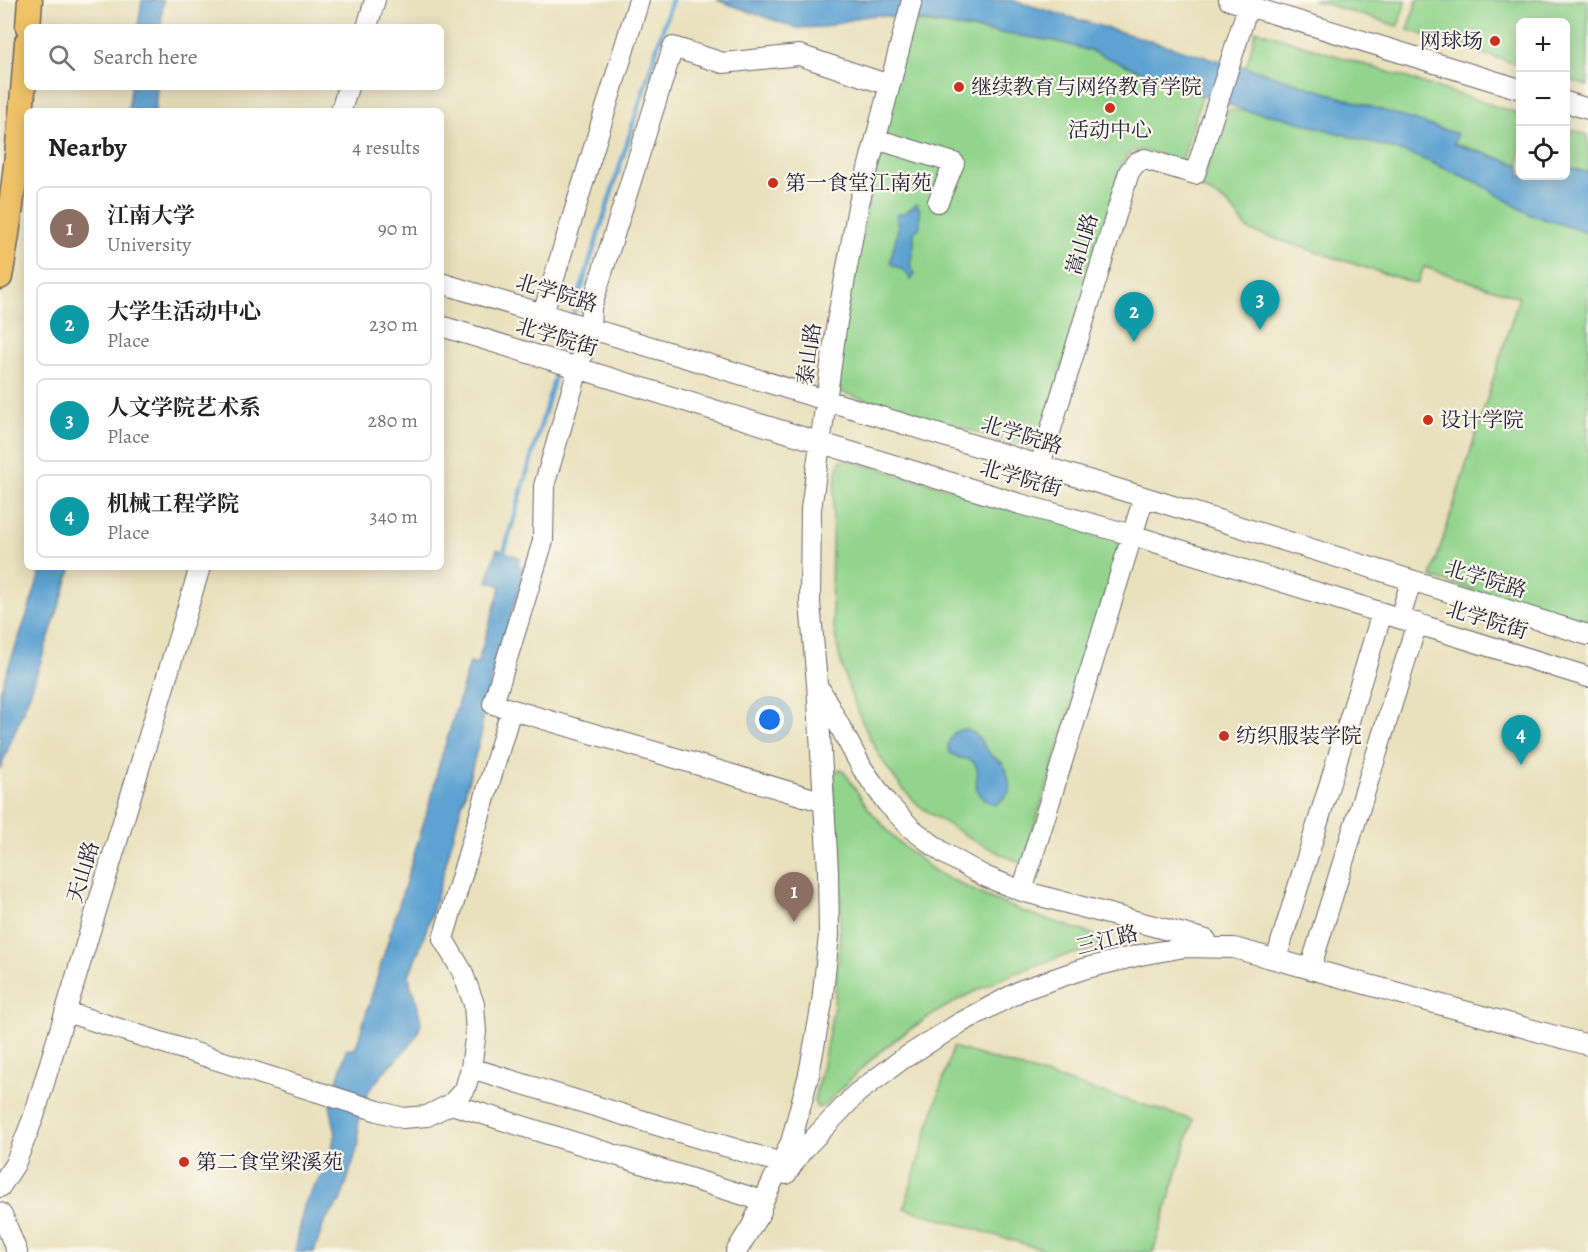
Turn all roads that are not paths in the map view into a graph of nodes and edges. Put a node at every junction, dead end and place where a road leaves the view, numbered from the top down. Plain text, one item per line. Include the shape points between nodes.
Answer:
1 (30, 0) edge
2 (375, 0) edge
3 (639, 0) edge
4 (912, 0) edge
5 (1242, 2) edge
6 (28, 24) edge
7 (368, 24) edge
8 (24, 85) edge
9 (889, 85) junction
10 (1516, 87) edge
11 (347, 90) edge
12 (1570, 103) edge
13 (342, 108) edge
14 (1588, 109) edge
15 (876, 139) junction
16 (938, 202) dead end
17 (0, 277) edge
18 (444, 283) edge
19 (543, 314) junction
20 (444, 327) edge
21 (590, 328) junction
22 (579, 368) junction
23 (826, 400) junction
24 (821, 443) junction
25 (1040, 465) junction
26 (1144, 497) junction
27 (1132, 535) junction
28 (199, 570) edge
29 (1411, 581) junction
30 (1400, 618) junction
31 (1588, 635) edge
32 (1588, 677) edge
33 (817, 684) junction
34 (511, 710) junction
35 (824, 802) junction
36 (1022, 891) junction
37 (1234, 948) junction
38 (1276, 959) junction
39 (1310, 969) junction
40 (66, 1012) junction
41 (1587, 1042) edge
42 (471, 1068) junction
43 (451, 1104) junction
44 (781, 1163) junction
45 (0, 1186) edge
46 (763, 1201) junction
47 (0, 1213) edge
48 (754, 1221) junction
49 (17, 1252) edge
50 (736, 1252) edge

1 - 6 main road
2 - 7 street
3 - 19 street
4 - 9 street, 泰山路
5 - 10 street
5 - 25 street, 嵩山路 via 1232,57 1195,174 1145,159 1129,172
8 - 17 main road
9 - 15 street, 泰山路
9 - 21 street via 799,55 723,63 673,47 591,308
11 - 13 street
12 - 14 street
15 - 16 street via 954,163
15 - 23 street, 泰山路 via 858,207
18 - 19 street, 北学院路
19 - 21 street, 北学院路
20 - 22 street, 北学院街
21 - 22 street
21 - 23 street, 北学院路
22 - 24 street, 北学院街
22 - 34 street via 544,486 543,542 493,704
23 - 24 street, 泰山路
23 - 25 street, 北学院路
24 - 27 street, 北学院街
24 - 33 street, 泰山路 via 811,509 810,602
25 - 26 street, 北学院路
26 - 27 street
26 - 29 street, 北学院路
27 - 30 street, 北学院街
27 - 36 street
28 - 40 street, 天山路
29 - 30 street
29 - 31 street, 北学院路
30 - 32 street, 北学院街
30 - 38 street
30 - 39 street
33 - 35 street, 泰山路
33 - 36 street via 862,768 912,829 984,876
34 - 35 street
34 - 42 street via 443,939 462,971 474,1004 476,1032
35 - 44 street, 泰山路 via 829,935 822,1003 809,1074 791,1142
36 - 37 street
37 - 38 street, 三江路
37 - 48 street, 三江路 via 1185,947 1083,969 1022,990 960,1023 857,1093 801,1152
38 - 39 street, 三江路
39 - 41 street, 三江路
40 - 43 street via 402,1118 427,1116
40 - 45 street, 天山路 via 34,1116 15,1164
42 - 43 street via 465,1089
42 - 44 street
43 - 46 street
44 - 46 street, 泰山路
46 - 48 street, 泰山路
47 - 49 street
48 - 50 street, 三江路

